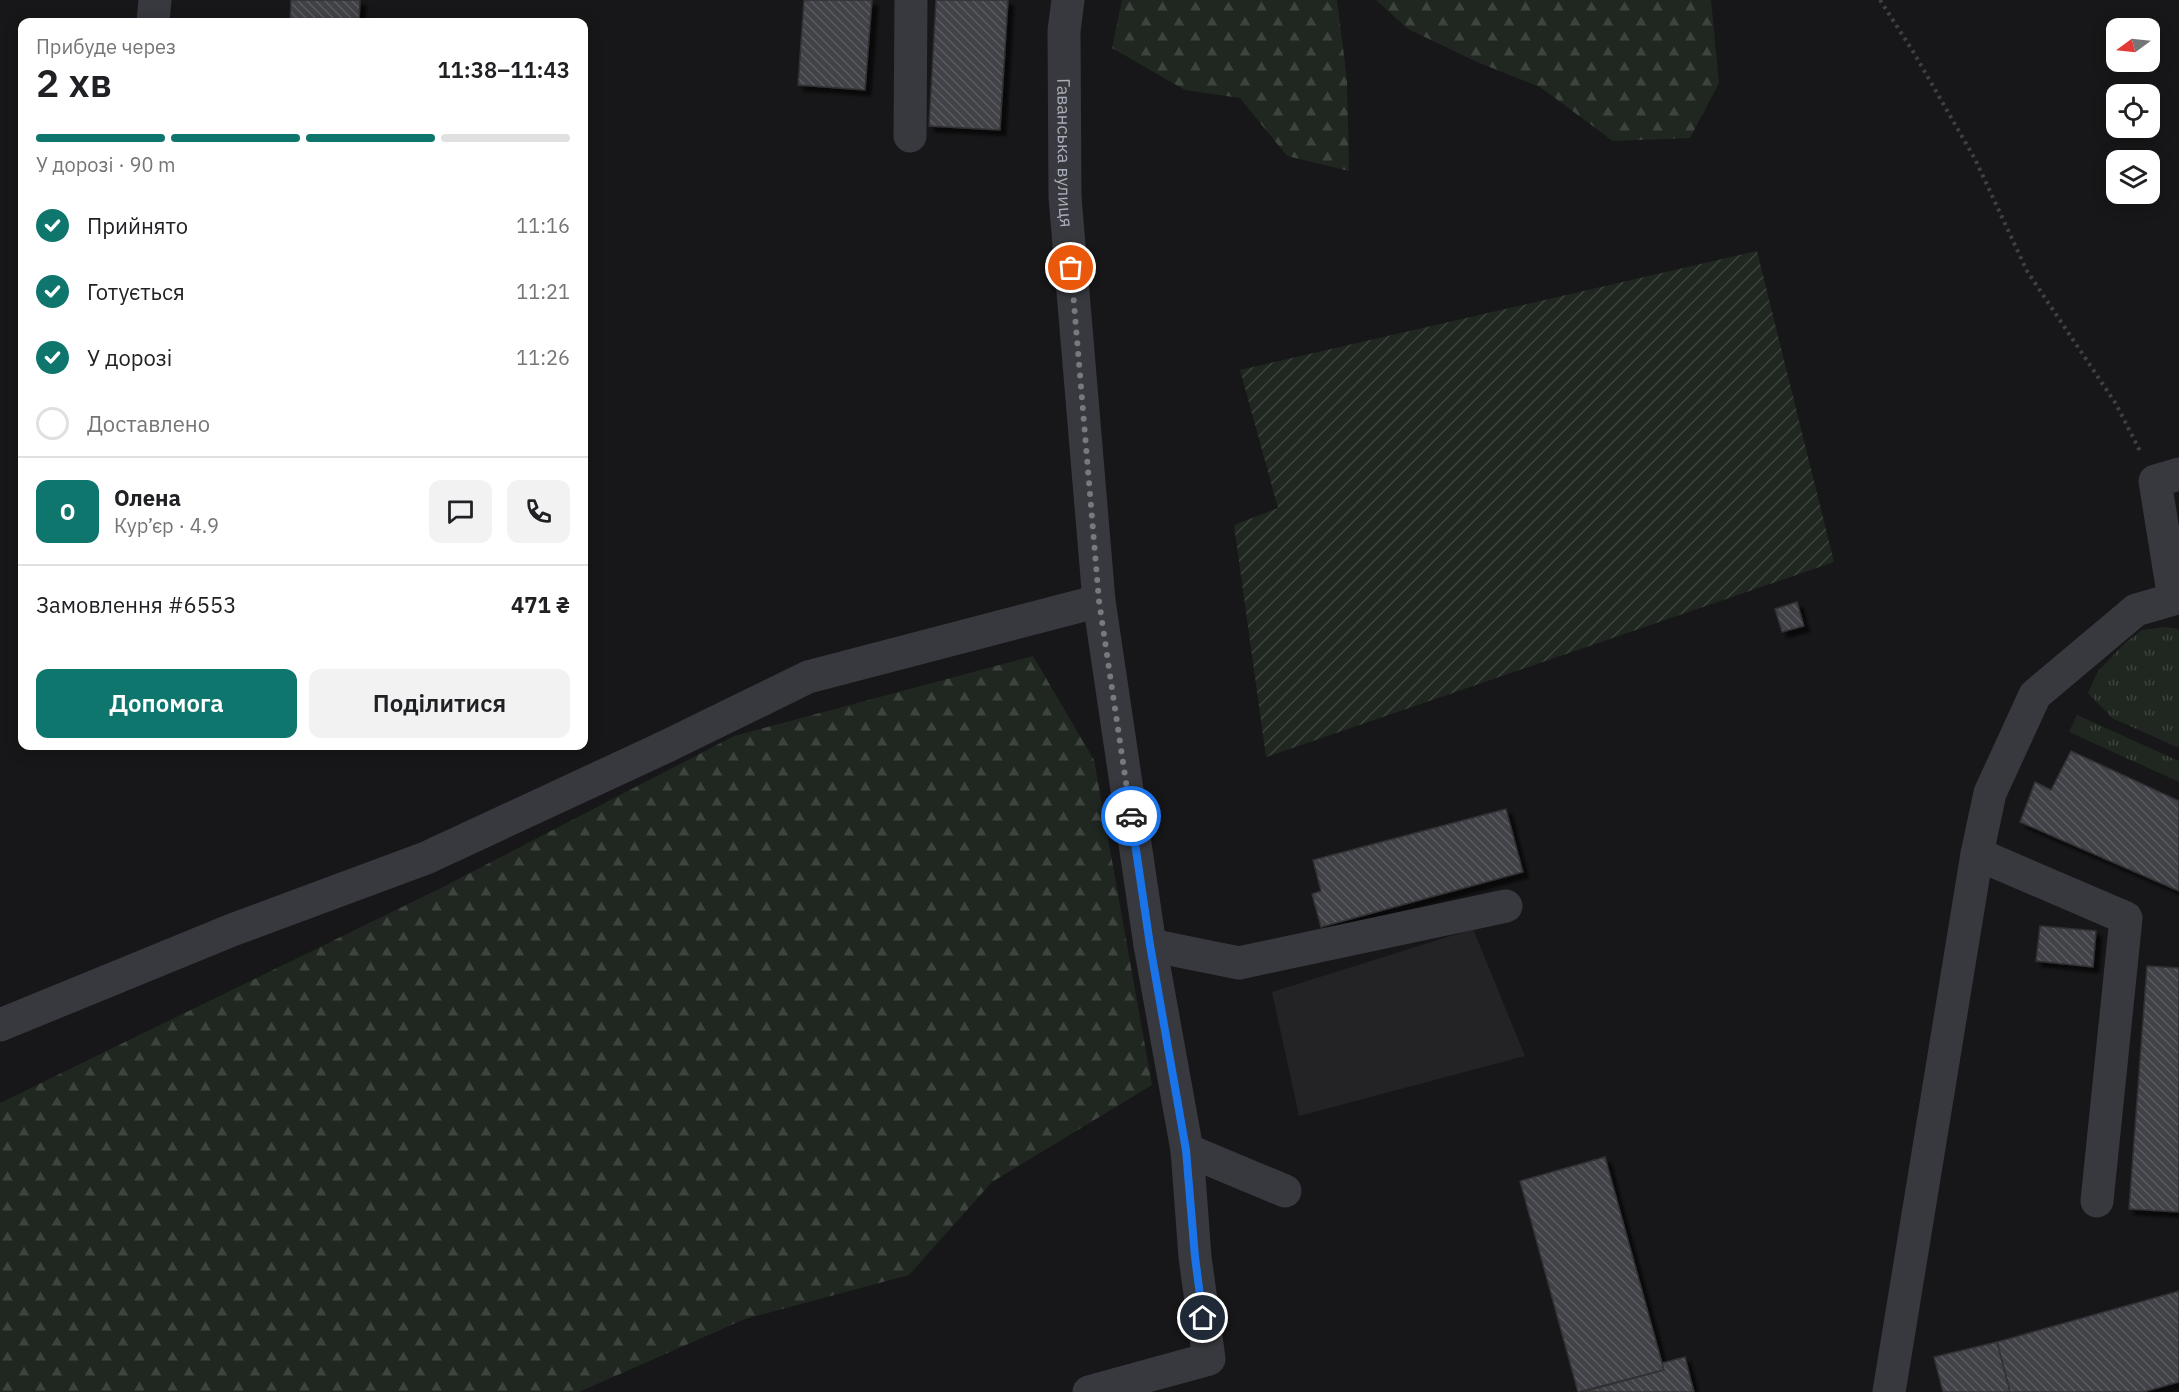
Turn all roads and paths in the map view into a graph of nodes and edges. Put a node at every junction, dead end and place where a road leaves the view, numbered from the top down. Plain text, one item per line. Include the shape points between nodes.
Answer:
1 (155, 0) edge
2 (911, 0) edge
3 (1068, 0) edge
4 (1880, 0) edge
5 (153, 18) edge
6 (910, 136) dead end
7 (2167, 477) edge
8 (2176, 599) edge
9 (1099, 601) junction
10 (1977, 854) junction
11 (1506, 906) dead end
12 (1150, 945) junction
13 (0, 1025) edge
14 (1186, 1150) junction
15 (1285, 1191) dead end
16 (2097, 1201) dead end
17 (1089, 1392) edge
18 (1889, 1392) edge

1 - 5 lane
2 - 6 lane
3 - 9 lane, Гаванська вулиця via 1064,31 1065,197
4 - 7 path via 1975,159 2027,271
7 - 8 lane
8 - 10 lane via 2136,610 2035,695 1990,793
9 - 12 lane, Гаванська вулиця
9 - 13 lane via 808,677 426,858 232,930
10 - 16 lane via 2126,918
10 - 18 lane
11 - 12 lane via 1239,963
12 - 14 lane, Гаванська вулиця
14 - 15 lane
14 - 17 lane, Гаванська вулиця via 1209,1359

